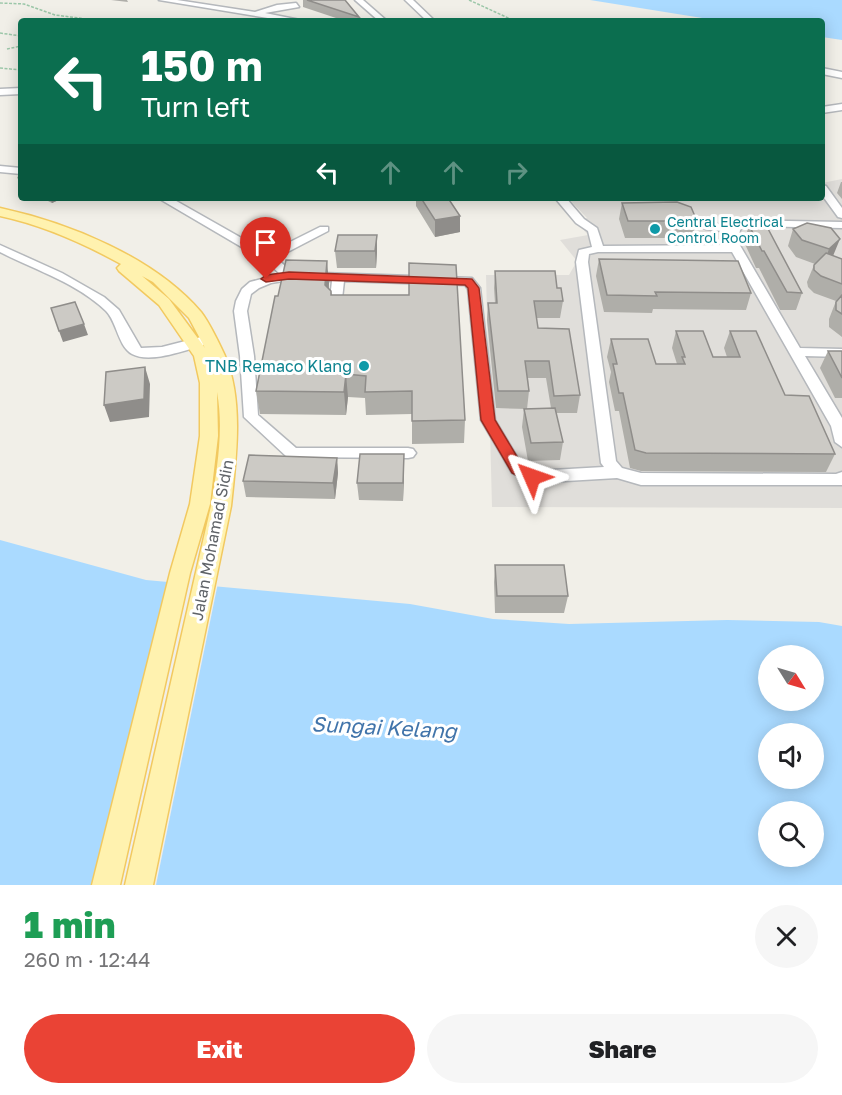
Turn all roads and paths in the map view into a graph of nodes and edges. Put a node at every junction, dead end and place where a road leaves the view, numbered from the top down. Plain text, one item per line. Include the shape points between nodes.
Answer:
1 (163, 0) edge
2 (210, 0) edge
3 (359, 0) edge
4 (409, 0) edge
5 (469, 0) edge
6 (0, 3) edge
7 (296, 5) dead end
8 (258, 14) junction
9 (78, 18) edge
10 (283, 18) edge
11 (380, 18) edge
12 (428, 18) edge
13 (507, 18) edge
14 (0, 33) edge
15 (18, 36) edge
16 (18, 47) edge
17 (7, 49) dead end
18 (0, 68) edge
19 (18, 70) edge
20 (825, 72) edge
21 (842, 75) edge
22 (0, 92) edge
23 (18, 92) edge
24 (842, 107) edge
25 (825, 110) edge
26 (0, 169) edge
27 (18, 171) edge
28 (825, 189) edge
29 (842, 189) edge
30 (825, 192) edge
31 (168, 201) edge
32 (563, 201) edge
33 (0, 212) edge
34 (665, 214) edge
35 (842, 215) edge
36 (842, 225) edge
37 (324, 229) dead end
38 (735, 229) junction
39 (0, 248) edge
40 (735, 248) junction
41 (598, 249) junction
42 (267, 258) junction
43 (289, 276) junction
44 (339, 276) junction
45 (334, 308) edge
46 (202, 341) junction
47 (797, 352) junction
48 (842, 353) edge
49 (840, 424) edge
50 (842, 442) edge
51 (408, 453) dead end
52 (217, 460) junction
53 (617, 472) junction
54 (842, 478) edge
55 (106, 885) edge
56 (139, 885) edge

1 - 8 street
2 - 8 street
3 - 11 street
4 - 12 street
5 - 13 path
6 - 9 path via 24,4
7 - 8 street
8 - 10 street
14 - 15 path
16 - 17 path
18 - 19 path
20 - 21 street
22 - 23 street
24 - 25 street
26 - 27 street
28 - 29 street
30 - 35 street
31 - 42 street
32 - 41 street via 593,230
33 - 46 main road, Jalan Mohamad Sidin via 68,232 100,247
34 - 38 street via 675,213 710,227
36 - 38 street via 742,223
37 - 42 street
38 - 40 street
39 - 46 street via 91,294 110,308 137,351 160,351
40 - 41 street
40 - 47 street
41 - 53 street via 583,252 582,262 609,463
42 - 43 street
43 - 44 street
43 - 51 street via 266,279 249,288 239,307 251,417 292,453
44 - 45 street
44 - 53 street via 468,281 474,288 488,420 517,469 532,477
46 - 52 main road, Jalan Mohamad Sidin via 209,436
47 - 48 street
47 - 49 street
49 - 50 street
52 - 55 main road, Jalan Mohamad Sidin via 180,573
52 - 56 main road, Jalan Mohamad Sidin via 222,503
53 - 54 street via 641,479

